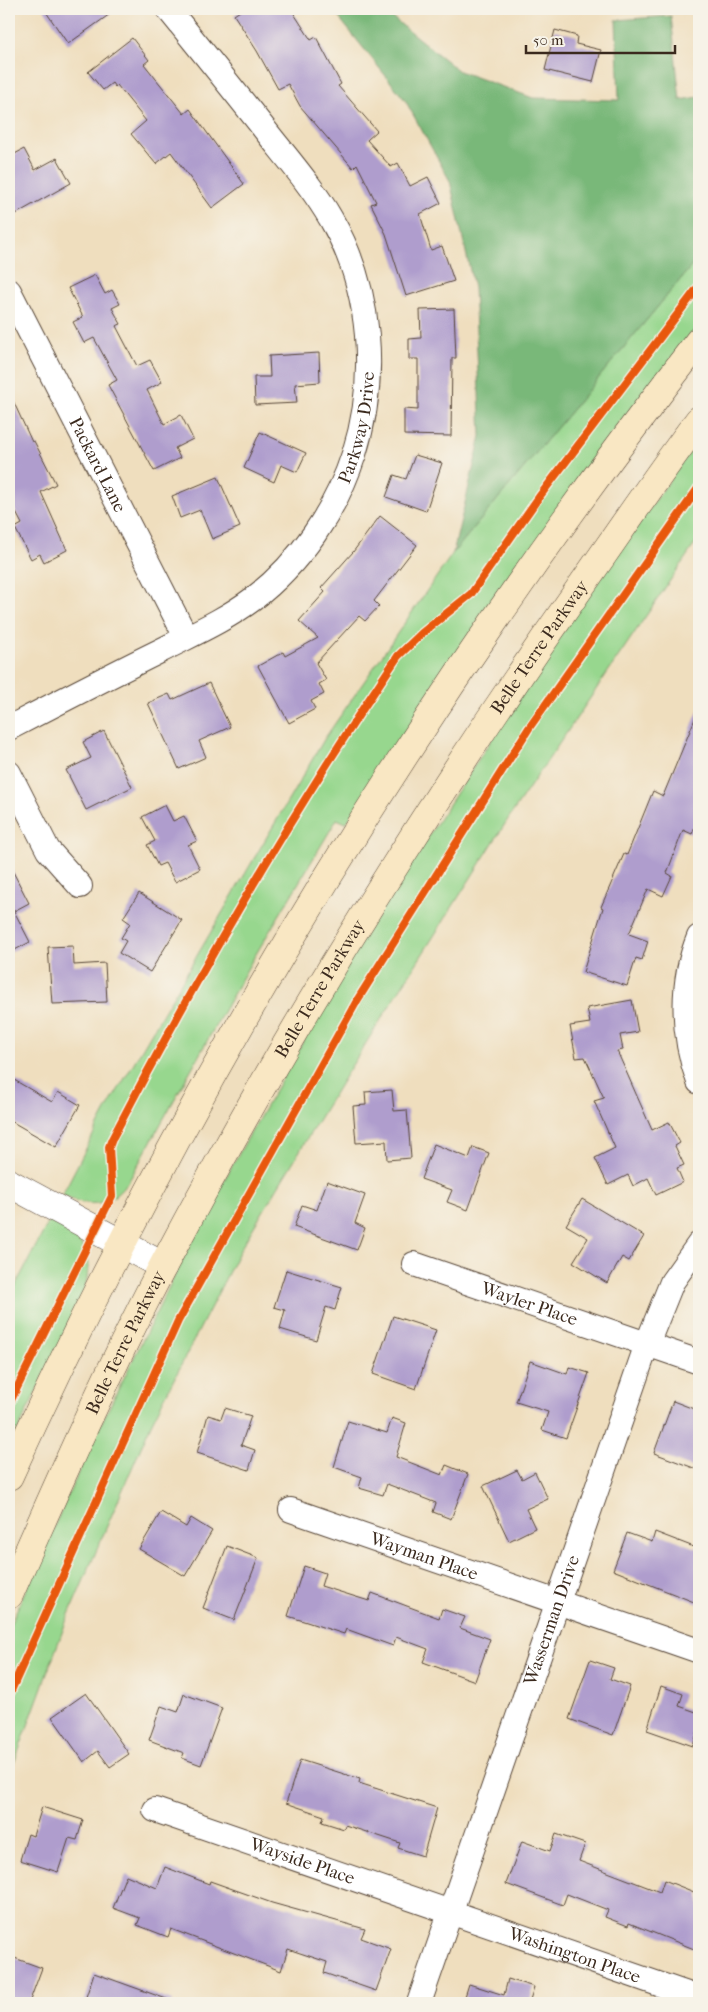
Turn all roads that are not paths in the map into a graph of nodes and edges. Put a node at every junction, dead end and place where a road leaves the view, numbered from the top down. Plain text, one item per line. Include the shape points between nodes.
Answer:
1 (168, 9) edge
2 (9, 291) edge
3 (699, 341) edge
4 (699, 420) edge
5 (186, 637) junction
6 (9, 728) edge
7 (9, 774) edge
8 (80, 886) dead end
9 (699, 937) edge
10 (699, 1082) edge
11 (9, 1183) edge
12 (121, 1243) junction
13 (699, 1244) edge
14 (414, 1264) dead end
15 (164, 1266) junction
16 (647, 1344) junction
17 (699, 1362) edge
18 (9, 1476) edge
19 (291, 1510) dead end
20 (9, 1595) edge
21 (557, 1603) junction
22 (699, 1651) edge
23 (155, 1810) dead end
24 (450, 1912) junction
25 (699, 1998) edge
26 (419, 2003) edge

1 - 5 street, Parkway Drive via 310,188 331,220 354,273 364,316 368,358 367,398 358,440 324,519 298,554 258,594
2 - 5 street, Packard Lane
3 - 12 main road via 566,519 382,790 244,1016
4 - 15 main road, Belle Terre Parkway via 541,643 429,810 292,1035
5 - 6 street, Parkway Drive
7 - 8 street via 48,850
9 - 10 street via 689,971 685,1002 689,1048
11 - 12 street
12 - 15 street
12 - 18 main road
13 - 16 street, Wasserman Drive via 672,1282
14 - 16 street, Wayler Place
15 - 20 main road, Belle Terre Parkway via 105,1384
16 - 17 street, Wayler Place
16 - 21 street, Wasserman Drive
19 - 21 street, Wayman Place
21 - 22 street, Wayman Place
21 - 24 street, Wasserman Drive
23 - 24 street, Wayside Place
24 - 25 street, Washington Place
24 - 26 street, Wasserman Drive

